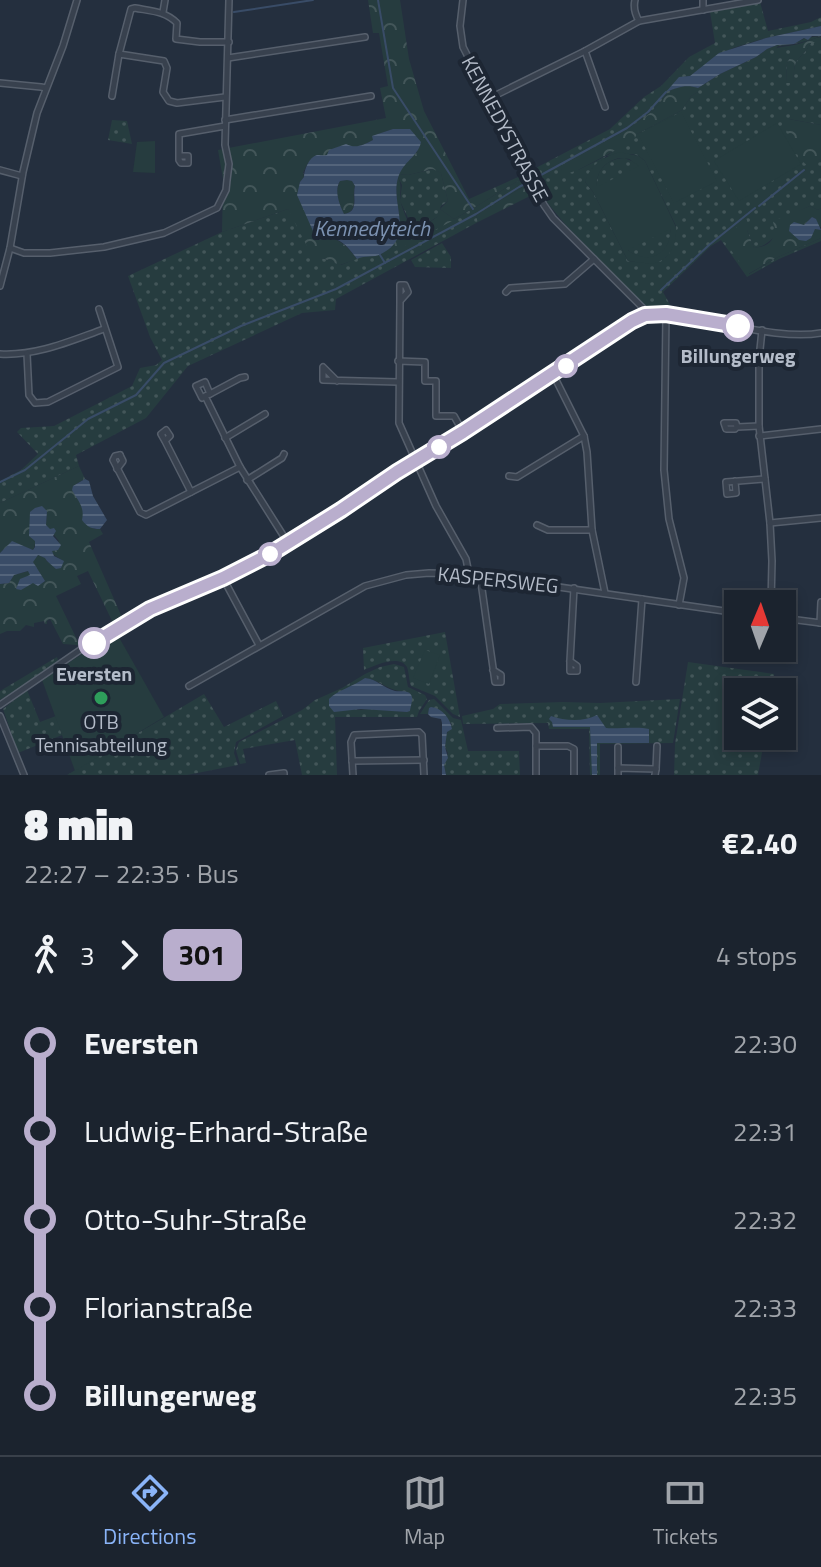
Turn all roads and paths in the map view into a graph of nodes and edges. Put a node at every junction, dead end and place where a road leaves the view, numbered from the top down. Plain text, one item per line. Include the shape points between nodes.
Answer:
1 (77, 0) edge
2 (165, 0) edge
3 (229, 0) edge
4 (463, 0) edge
5 (635, 0) edge
6 (703, 0) edge
7 (758, 0) edge
8 (703, 10) junction
9 (163, 12) junction
10 (639, 21) junction
11 (363, 40) dead end
12 (229, 42) junction
13 (585, 51) junction
14 (119, 54) junction
15 (228, 58) junction
16 (0, 83) edge
17 (46, 88) junction
18 (112, 96) dead end
19 (371, 96) dead end
20 (488, 96) junction
21 (225, 97) junction
22 (605, 107) dead end
23 (225, 123) junction
24 (181, 156) dead end
25 (0, 170) edge
26 (22, 176) junction
27 (10, 248) junction
28 (594, 259) junction
29 (0, 286) edge
30 (506, 292) dead end
31 (400, 301) dead end
32 (99, 309) dead end
33 (666, 314) junction
34 (645, 315) junction
35 (104, 329) junction
36 (762, 330) junction
37 (821, 333) edge
38 (0, 354) edge
39 (27, 354) junction
40 (398, 361) junction
41 (553, 374) junction
42 (245, 377) dead end
43 (337, 381) dead end
44 (398, 382) junction
45 (265, 414) dead end
46 (759, 426) junction
47 (737, 427) dead end
48 (821, 429) edge
49 (463, 432) junction
50 (584, 436) junction
51 (759, 436) junction
52 (225, 438) junction
53 (165, 441) dead end
54 (284, 454) dead end
55 (416, 462) junction
56 (240, 467) junction
57 (117, 469) dead end
58 (509, 476) dead end
59 (765, 479) junction
60 (247, 480) junction
61 (735, 481) dead end
62 (191, 492) junction
63 (821, 518) edge
64 (770, 523) junction
65 (537, 525) dead end
66 (592, 530) junction
67 (288, 543) junction
68 (469, 574) junction
69 (480, 575) junction
70 (223, 578) junction
71 (574, 588) junction
72 (771, 590) edge
73 (605, 593) junction
74 (642, 599) junction
75 (821, 602) edge
76 (679, 605) junction
77 (724, 611) edge
78 (796, 620) edge
79 (821, 623) edge
80 (259, 645) junction
81 (570, 661) dead end
82 (493, 670) dead end
83 (636, 682) dead end
84 (189, 686) dead end
85 (0, 705) edge
86 (0, 716) edge
87 (497, 728) dead end
88 (536, 746) junction
89 (657, 746) dead end
90 (618, 747) dead end
91 (424, 760) junction
92 (352, 761) junction
93 (618, 772) edge
94 (655, 772) edge
95 (24, 775) edge
96 (269, 775) edge
97 (284, 775) edge
98 (353, 775) edge
99 (424, 775) edge
100 (536, 775) edge
101 (574, 775) edge

1 - 17 street
2 - 9 street
3 - 12 street
4 - 20 street, KENNEDYSTRASSE via 463,47
5 - 10 street
6 - 8 street
7 - 8 street
8 - 10 street
9 - 12 street via 177,23 176,39
9 - 14 street via 131,9
10 - 13 street
11 - 15 street
12 - 15 street
13 - 20 street
13 - 22 street
14 - 18 street
14 - 21 street via 164,61 163,92 169,101
15 - 21 street
16 - 17 street
17 - 26 street
19 - 23 street
20 - 28 street, KENNEDYSTRASSE via 544,205
21 - 23 street
23 - 24 street via 179,134
23 - 27 street via 229,164 217,208 164,233 104,247 50,253
25 - 26 street
26 - 27 street
27 - 29 street
28 - 30 street via 565,284
28 - 34 street, KENNEDYSTRASSE
31 - 40 street
32 - 35 street
33 - 34 street
33 - 36 street
33 - 76 street via 664,470 669,519 684,578
34 - 41 street
35 - 39 street
35 - 39 street via 118,367 48,402 35,403 29,395
36 - 37 street
36 - 46 street
38 - 39 street
40 - 44 street
40 - 49 street via 425,362 425,381 436,381 436,416 454,416
41 - 49 street
41 - 50 street
42 - 52 street via 208,395
43 - 44 street
44 - 55 street via 399,423
45 - 52 street
46 - 47 street
46 - 51 street
48 - 51 street
49 - 55 street
50 - 58 street via 517,477
50 - 66 street
51 - 59 street
52 - 56 street
53 - 62 street
54 - 60 street
55 - 67 street
55 - 68 street
56 - 60 street
56 - 62 street
57 - 62 street via 143,515
59 - 61 street
59 - 64 street
60 - 67 street
63 - 64 street
64 - 72 street
65 - 66 street
66 - 73 street
67 - 70 street
68 - 69 street, KASPERSWEG
68 - 80 street, KASPERSWEG via 406,575 365,586
69 - 71 street, KASPERSWEG
69 - 82 street
70 - 80 street
70 - 85 street via 150,609
71 - 73 street, KASPERSWEG
71 - 81 street
73 - 74 street, KASPERSWEG
74 - 76 street, KASPERSWEG
74 - 83 street
75 - 79 street
76 - 77 street, KASPERSWEG
78 - 79 street
80 - 84 street, KASPERSWEG
86 - 95 street
87 - 88 street via 531,727
88 - 100 street
88 - 101 street via 574,749
89 - 94 street
90 - 93 street
91 - 92 street
91 - 92 street via 419,732 354,735
91 - 99 street
92 - 98 street
93 - 94 street
96 - 97 street

